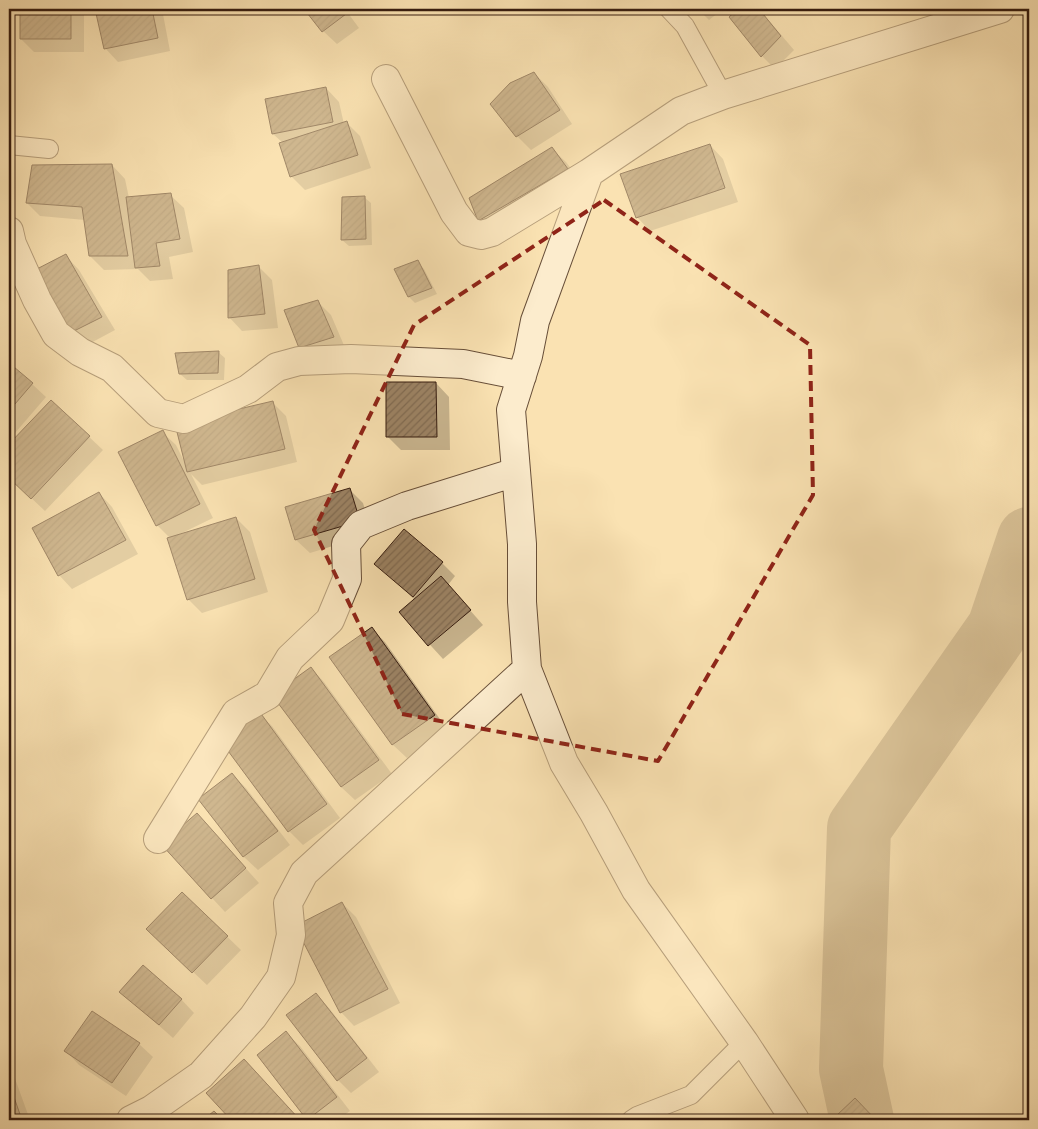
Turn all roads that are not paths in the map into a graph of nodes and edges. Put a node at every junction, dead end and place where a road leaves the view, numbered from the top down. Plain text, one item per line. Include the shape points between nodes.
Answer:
1 (669, 9) edge
2 (1000, 9) edge
3 (386, 79) dead end
4 (723, 95) junction
5 (9, 145) edge
6 (49, 149) dead end
7 (589, 173) junction
8 (9, 231) edge
9 (522, 376) junction
10 (516, 472) junction
11 (527, 669) junction
12 (158, 839) dead end
13 (744, 1042) junction
14 (132, 1120) edge
15 (631, 1120) edge
16 (795, 1120) edge

1 - 4 lane via 685,26
2 - 4 street
3 - 7 street via 454,212 469,232 481,235 492,232
4 - 7 street via 681,111
5 - 6 lane
7 - 9 street via 535,321
8 - 9 street via 37,300 56,334 80,352 112,368 158,413 184,419 248,388 278,367 299,361 351,359 462,364
9 - 10 street via 512,410
10 - 11 street
10 - 12 street via 407,506 361,525 346,544 347,579 330,620 290,658 268,696 236,713
11 - 13 street via 564,763 636,890
11 - 14 street via 304,873 288,903 291,935 275,985 253,1016 201,1075
13 - 15 lane via 691,1095
13 - 16 street

